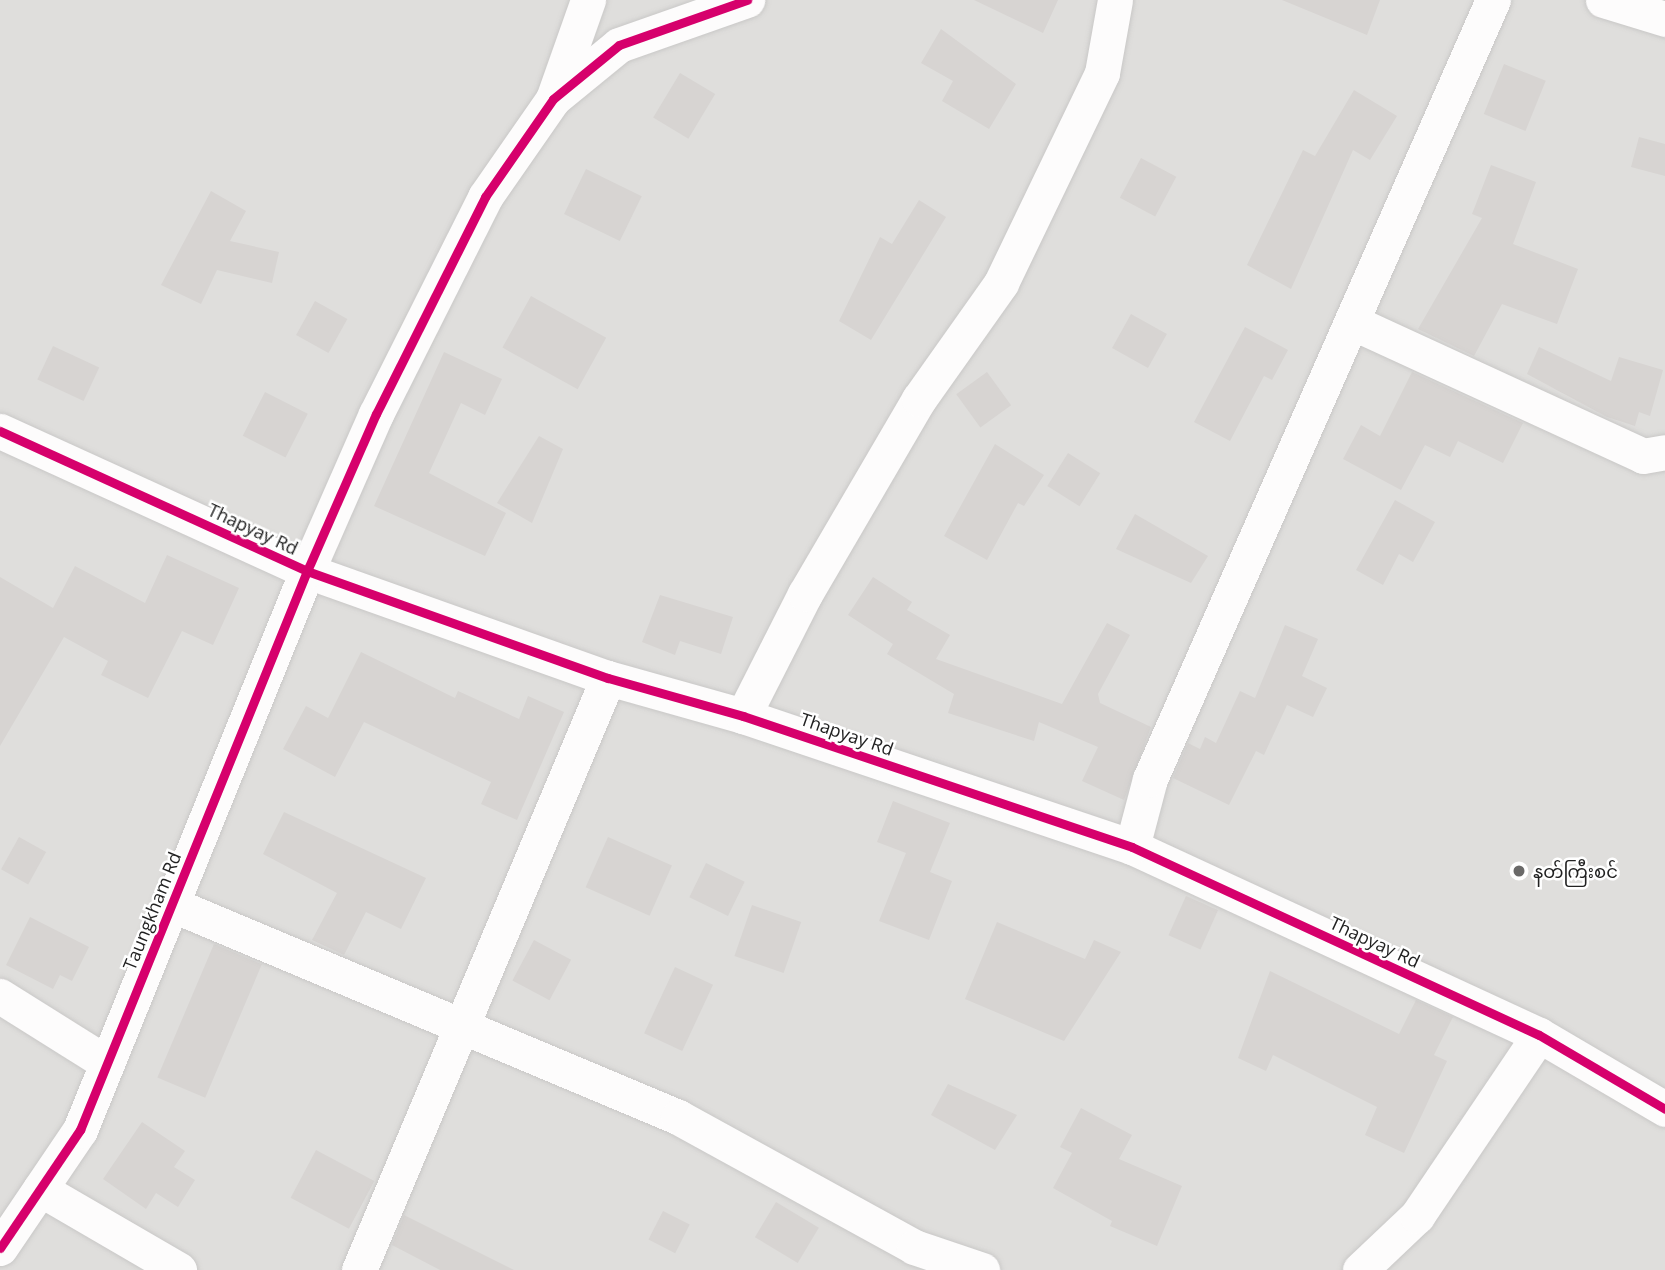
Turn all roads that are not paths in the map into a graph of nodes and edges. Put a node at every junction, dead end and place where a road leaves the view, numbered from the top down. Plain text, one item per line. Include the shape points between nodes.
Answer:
1 (588, 0) edge
2 (747, 0) edge
3 (1115, 0) edge
4 (1493, 0) edge
5 (1618, 2) edge
6 (1665, 19) edge
7 (553, 99) junction
8 (1352, 322) junction
9 (0, 431) edge
10 (1665, 452) edge
11 (307, 571) junction
12 (608, 678) junction
13 (743, 716) junction
14 (1132, 847) junction
15 (171, 904) junction
16 (0, 996) edge
17 (461, 1024) junction
18 (1539, 1035) junction
19 (107, 1063) junction
20 (1665, 1110) edge
21 (40, 1189) junction
22 (0, 1248) edge
23 (906, 1259) edge
24 (178, 1270) edge
25 (359, 1270) edge
26 (982, 1270) edge
27 (1360, 1270) edge

1 - 7 street
2 - 7 street via 619,45
3 - 13 street via 1102,73 1001,283 919,400 805,594
4 - 8 street
5 - 6 street
7 - 11 street, Taungkham Rd via 485,197 376,414
8 - 10 street via 1643,456
8 - 14 street via 1150,779
9 - 11 street, Thapyay Rd
11 - 12 street, Thapyay Rd
11 - 15 street, Taungkham Rd
12 - 13 street, Thapyay Rd
12 - 17 street
13 - 14 street, Thapyay Rd
14 - 18 street, Thapyay Rd
15 - 17 street via 282,955
15 - 19 street, Taungkham Rd
16 - 19 street
17 - 23 street via 678,1117
17 - 25 street
18 - 20 street, Thapyay Rd
18 - 27 street via 1417,1216
19 - 21 street, Taungkham Rd via 80,1130
21 - 22 street, Taungkham Rd
21 - 24 street
23 - 26 street

